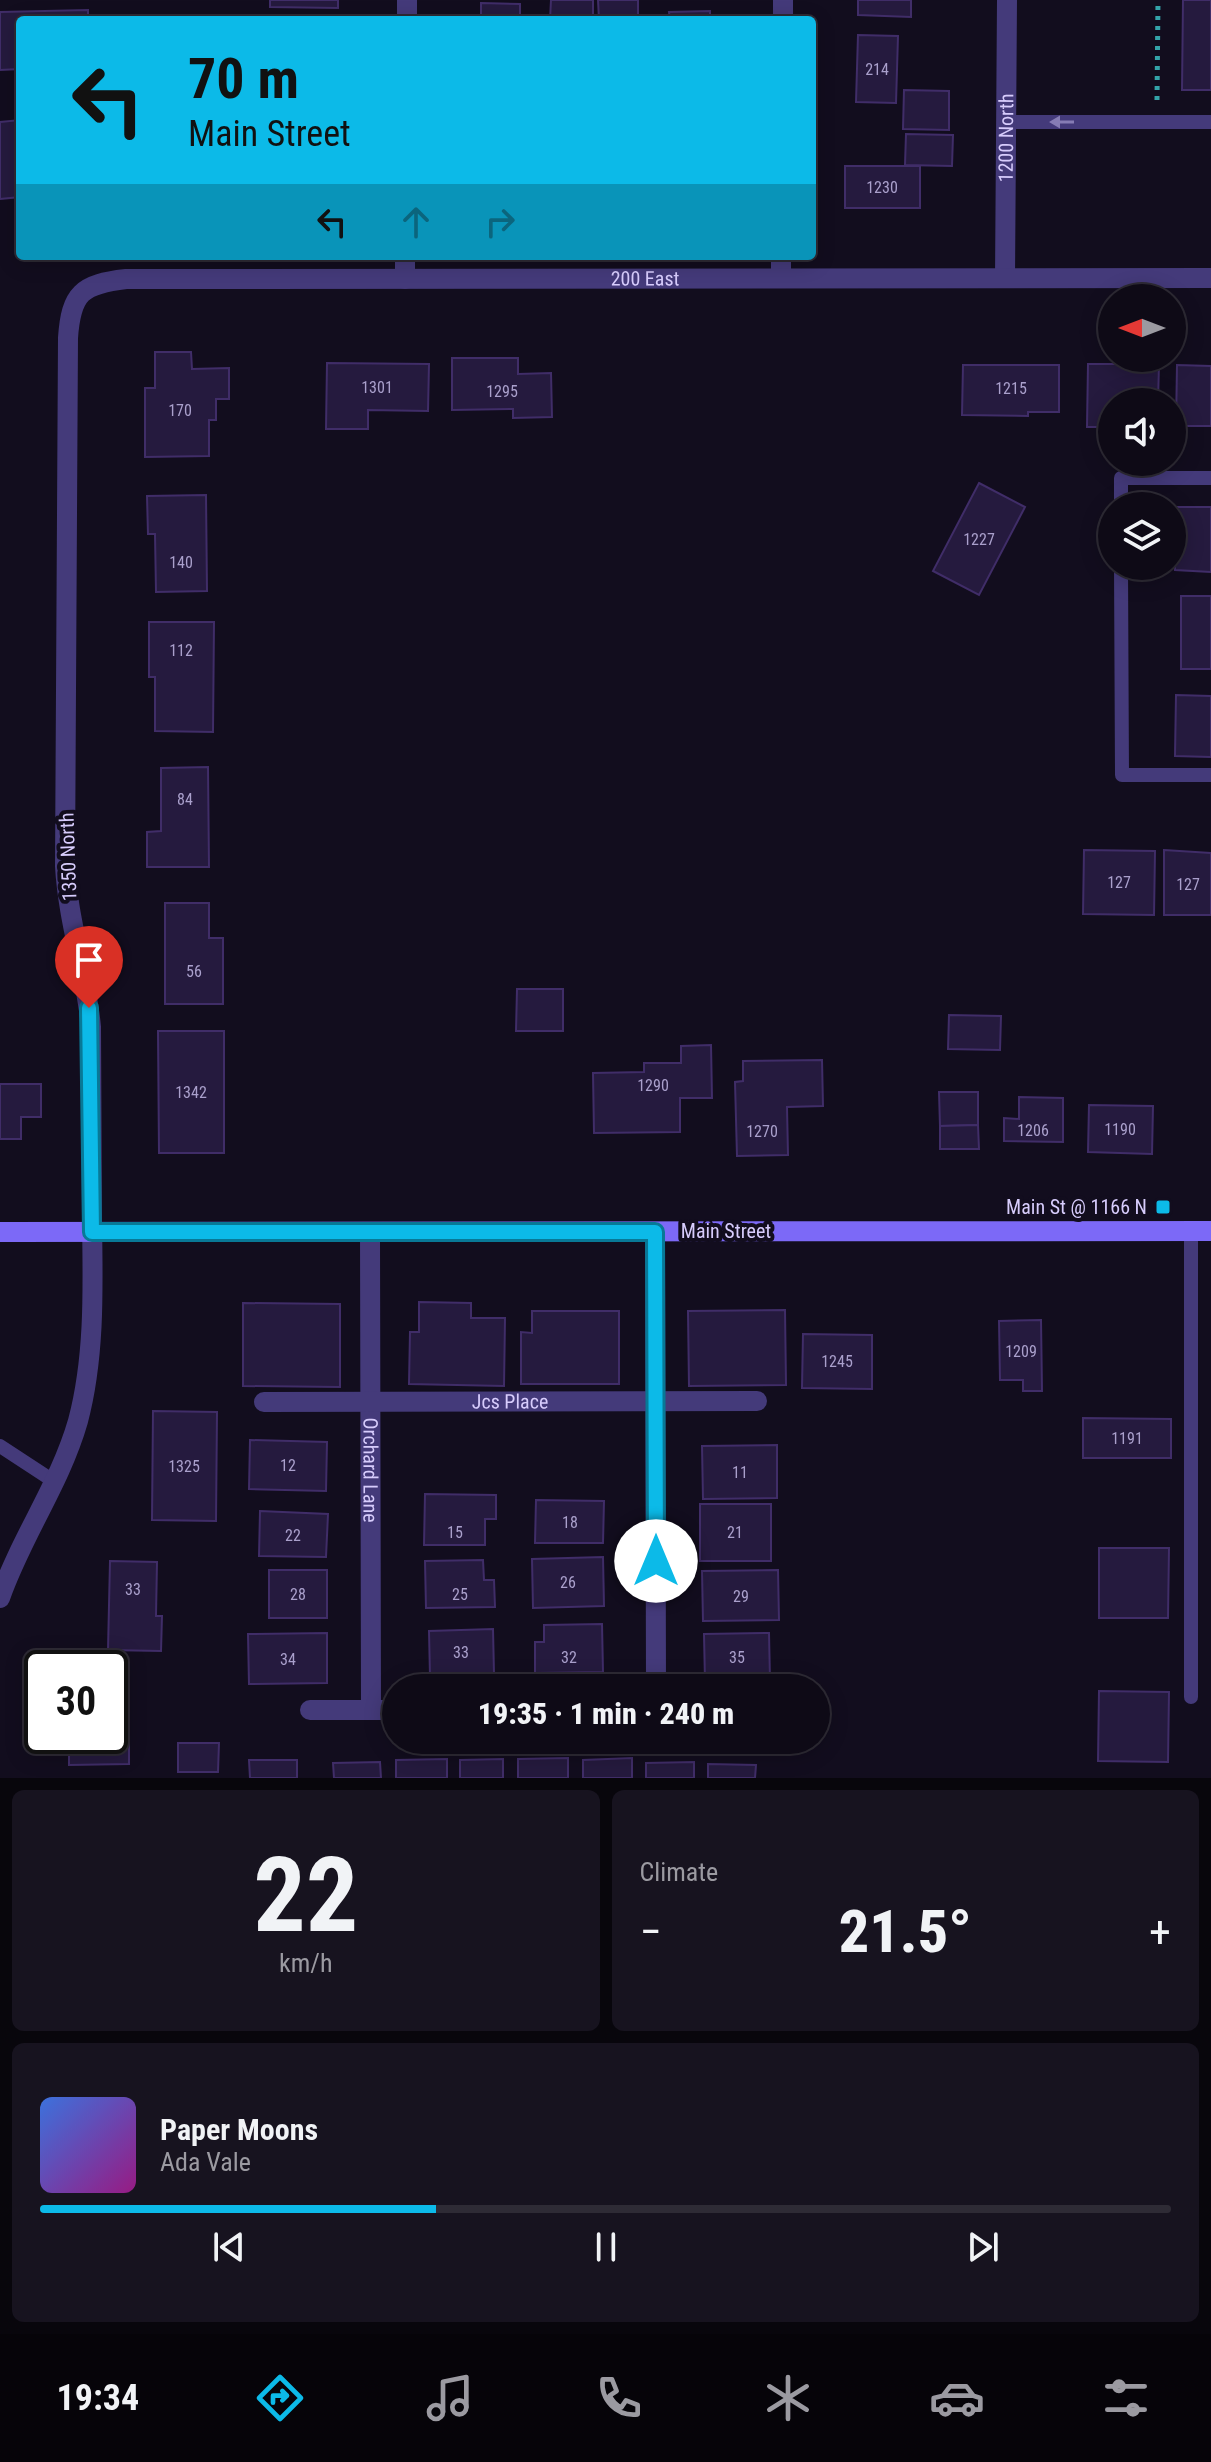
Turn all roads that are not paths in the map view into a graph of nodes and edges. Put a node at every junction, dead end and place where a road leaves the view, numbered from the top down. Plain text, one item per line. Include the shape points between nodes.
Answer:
1 (1007, 0) edge
2 (1006, 122) junction
3 (1211, 122) edge
4 (405, 260) edge
5 (781, 260) edge
6 (781, 278) junction
7 (1005, 278) junction
8 (1211, 278) edge
9 (405, 279) junction
10 (80, 291) joint
11 (1211, 478) edge
12 (1121, 492) edge
13 (1121, 580) edge
14 (1211, 775) edge
15 (1201, 1231) edge
16 (0, 1232) edge
17 (92, 1232) junction
18 (370, 1232) junction
19 (655, 1232) junction
20 (757, 1401) dead end
21 (264, 1402) dead end
22 (371, 1402) junction
23 (655, 1402) junction
24 (0, 1446) edge
25 (55, 1482) junction
26 (0, 1598) edge
27 (656, 1674) edge
28 (1191, 1697) dead end
29 (310, 1710) dead end
30 (371, 1710) junction
31 (382, 1710) edge

1 - 2 street, 1200 North
3 -> 2 lane
2 - 7 street, 1200 North
4 - 9 street
5 - 6 street
6 - 7 street, 200 East
6 - 9 street, 200 East
7 - 8 street, 200 East
9 - 10 street, 200 East via 126,279
10 - 17 street, 1350 North via 68,338 65,866 91,1027
11 - 12 lane via 1121,478
13 - 14 lane via 1122,775
15 - 19 main road, Main Street
15 - 28 lane
16 - 17 main road, Main Street
17 - 18 main road, Main Street
17 - 25 street, 1350 North via 86,1384
18 - 19 main road, Main Street
18 - 22 street, Orchard Lane
19 - 23 street
20 - 23 street, Jcs Place
21 - 22 street, Jcs Place
22 - 23 street, Jcs Place
22 - 30 street, Orchard Lane
23 - 27 street
24 - 25 lane
25 - 26 street, 1350 North
29 - 30 street
30 - 31 street

